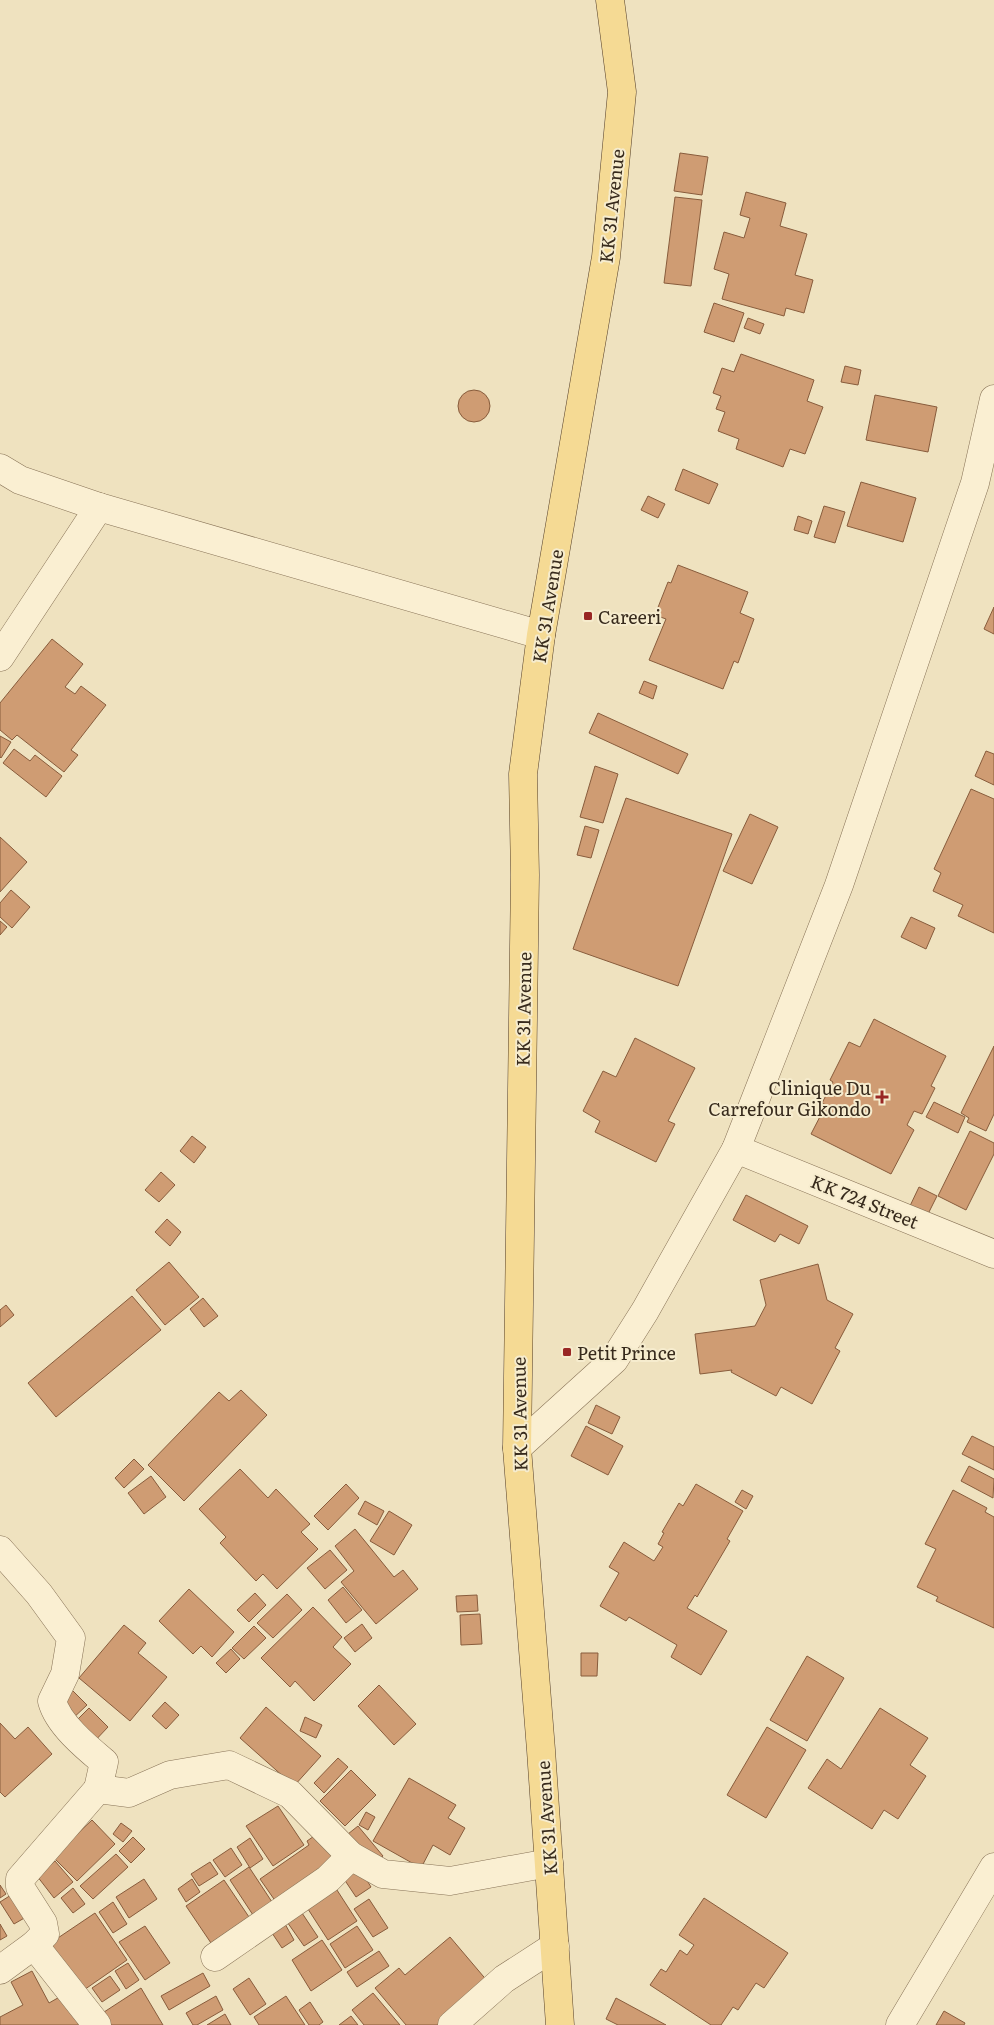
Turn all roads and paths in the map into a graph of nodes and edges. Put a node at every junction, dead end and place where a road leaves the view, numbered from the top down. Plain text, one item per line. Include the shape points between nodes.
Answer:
1 (610, 0) edge
2 (994, 399) edge
3 (0, 468) edge
4 (99, 507) junction
5 (541, 635) junction
6 (0, 657) edge
7 (736, 1148) junction
8 (994, 1254) edge
9 (517, 1448) junction
10 (0, 1550) edge
11 (98, 1789) junction
12 (350, 1856) junction
13 (549, 1863) junction
14 (994, 1867) edge
15 (34, 1945) junction
16 (555, 1946) junction
17 (215, 1957) dead end
18 (0, 1970) edge
19 (97, 2025) edge
20 (452, 2025) edge
21 (560, 2025) edge
22 (900, 2025) edge

1 - 5 main road, KK 31 Avenue via 622,92 606,257
2 - 7 street via 975,482 845,866
3 - 4 street via 20,480
4 - 5 street
4 - 6 street
5 - 9 main road, KK 31 Avenue via 523,774 525,875
7 - 8 street, KK 724 Street
7 - 9 street via 645,1312 614,1360
9 - 13 main road, KK 31 Avenue
10 - 11 street via 39,1594 71,1638 65,1674 52,1701 55,1712 104,1762
11 - 12 street via 129,1793 170,1775 229,1765 290,1794
11 - 15 street via 20,1879 20,1886 43,1923 45,1934
12 - 13 street via 383,1874 450,1881
12 - 17 street via 328,1879
13 - 16 main road, KK 31 Avenue
14 - 22 street
15 - 18 street
15 - 19 street
16 - 20 street via 504,1979
16 - 21 main road, KK 31 Avenue

